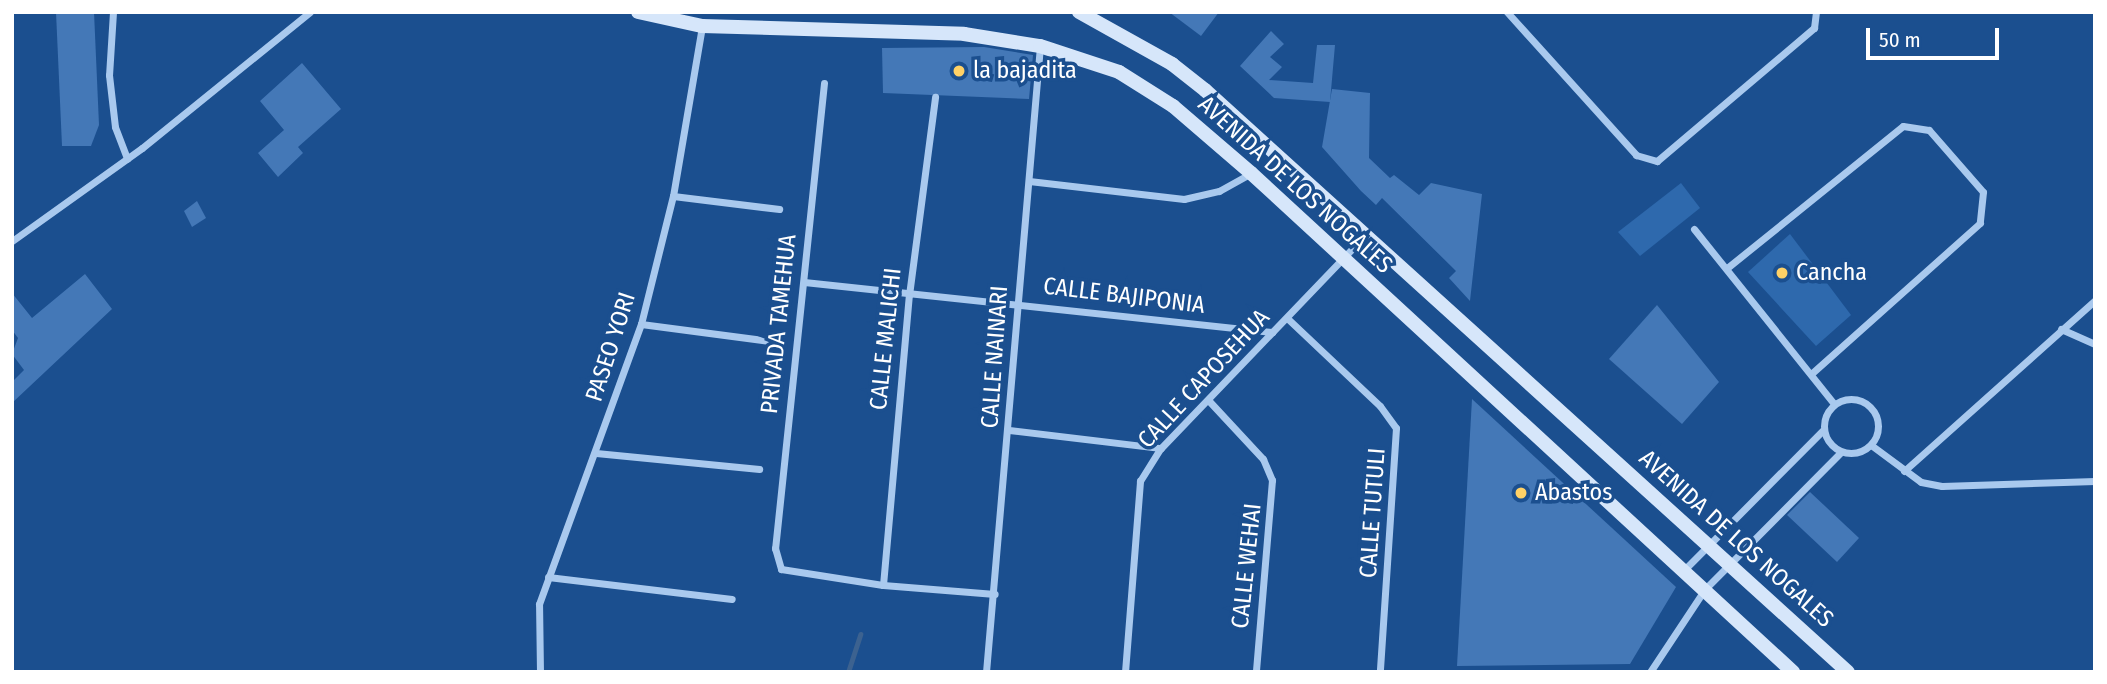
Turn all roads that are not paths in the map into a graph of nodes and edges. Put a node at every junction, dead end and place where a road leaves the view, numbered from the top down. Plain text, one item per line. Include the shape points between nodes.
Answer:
1 (113, 12) edge
2 (310, 12) edge
3 (638, 12) edge
4 (1079, 12) edge
5 (1507, 12) edge
6 (1816, 12) edge
7 (1101, 18) edge
8 (702, 26) junction
9 (1040, 46) junction
10 (824, 83) dead end
11 (935, 97) dead end
12 (127, 159) junction
13 (1251, 173) junction
14 (1029, 181) junction
15 (673, 197) junction
16 (779, 209) dead end
17 (1694, 229) dead end
18 (1364, 235) junction
19 (12, 241) edge
20 (1344, 258) junction
21 (1727, 268) junction
22 (804, 282) junction
23 (909, 295) junction
24 (2095, 300) edge
25 (1018, 303) junction
26 (1287, 318) junction
27 (642, 324) junction
28 (2061, 329) junction
29 (1272, 332) junction
30 (770, 341) dead end
31 (2095, 344) edge
32 (1812, 373) junction
33 (1210, 402) junction
34 (1834, 404) junction
35 (1009, 430) junction
36 (1823, 430) junction
37 (1871, 444) junction
38 (1161, 448) junction
39 (1841, 452) junction
40 (596, 453) junction
41 (759, 469) dead end
42 (1904, 471) junction
43 (2095, 481) edge
44 (1710, 545) junction
45 (1730, 564) junction
46 (1685, 569) junction
47 (548, 577) junction
48 (883, 585) junction
49 (1705, 589) junction
50 (995, 594) junction
51 (732, 598) dead end
52 (540, 672) edge
53 (986, 672) edge
54 (1125, 672) edge
55 (1256, 672) edge
56 (1380, 672) edge
57 (1650, 672) edge
58 (1793, 672) edge
59 (1848, 672) edge

1 - 12 street via 109,75 115,127
2 - 12 street
3 - 8 main road, AVENIDA DE LOS NOGALES
4 - 7 main road, AVENIDA DE LOS NOGALES
5 - 6 street via 1636,156 1657,161 1814,28
7 - 18 main road, AVENIDA DE LOS NOGALES via 1205,90
8 - 9 main road, AVENIDA DE LOS NOGALES via 924,31
8 - 15 street, PASEO YORI
9 - 13 main road, AVENIDA DE LOS NOGALES via 1119,72 1144,86
9 - 14 street, CALLE NAINARI
10 - 22 street, PRIVADA TAMEHUA
11 - 23 street, CALLE MALICHI
12 - 19 street
13 - 14 street via 1219,191 1184,199
13 - 20 main road, AVENIDA DE LOS NOGALES
14 - 25 street, CALLE NAINARI
15 - 16 street
15 - 27 street, PASEO YORI
17 - 21 street
18 - 20 street, CALLE CAPOSEHUA
18 - 44 main road, AVENIDA DE LOS NOGALES
20 - 26 street, CALLE CAPOSEHUA
20 - 46 main road, AVENIDA DE LOS NOGALES
21 - 32 street
21 - 32 street via 1903,126 1929,130 1983,192 1980,223
22 - 23 street, CALLE BAJIPONIA
22 - 48 street, PRIVADA TAMEHUA via 775,548 781,569
23 - 25 street, CALLE BAJIPONIA
23 - 48 street, CALLE MALICHI
24 - 28 street
25 - 29 street, CALLE BAJIPONIA
25 - 35 street, CALLE NAINARI
26 - 29 street, CALLE CAPOSEHUA
26 - 56 street, CALLE TUTULI via 1380,406 1396,428
27 - 30 street
27 - 40 street, PASEO YORI
28 - 31 street
28 - 42 street
29 - 33 street, CALLE CAPOSEHUA
32 - 34 street
33 - 38 street, CALLE CAPOSEHUA
33 - 55 street, CALLE WEHAI via 1263,460 1272,480
34 - 36 street
34 - 37 street via 1860,400 1871,407 1878,433
35 - 38 street
35 - 50 street, CALLE NAINARI
36 - 39 street
36 - 44 street
37 - 39 street via 1862,451
37 - 42 street
38 - 54 street, CALLE CAPOSEHUA via 1140,481
39 - 45 street
40 - 41 street
40 - 47 street, PASEO YORI
42 - 43 street via 1942,486
44 - 45 main road, AVENIDA DE LOS NOGALES
44 - 46 street
45 - 49 street
45 - 59 main road, AVENIDA DE LOS NOGALES
46 - 49 main road, AVENIDA DE LOS NOGALES
47 - 51 street
47 - 52 street, PASEO YORI via 537,631
48 - 50 street
49 - 57 street
49 - 58 main road, AVENIDA DE LOS NOGALES
50 - 53 street, CALLE NAINARI

